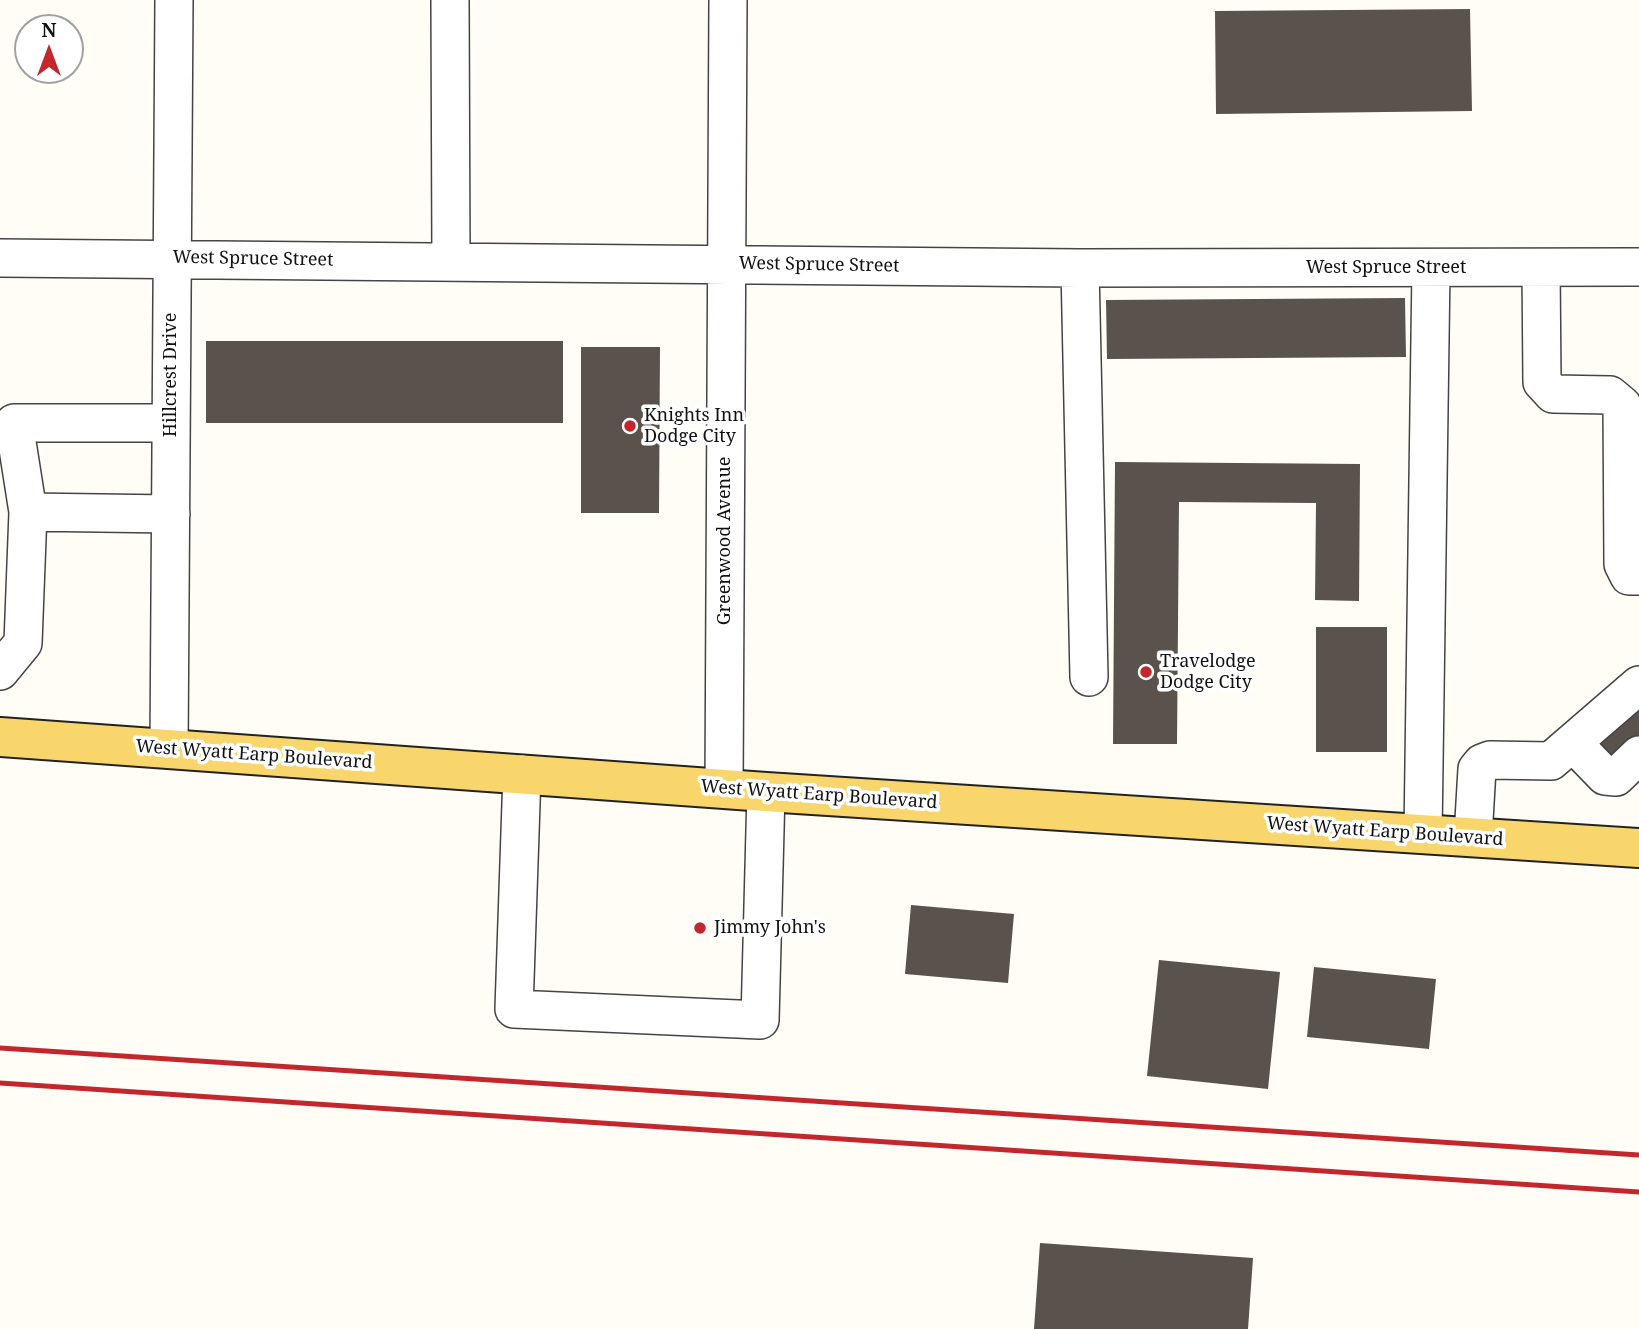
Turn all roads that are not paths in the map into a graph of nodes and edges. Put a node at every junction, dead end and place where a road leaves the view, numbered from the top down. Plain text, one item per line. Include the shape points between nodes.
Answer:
1 (174, 0) edge
2 (450, 0) edge
3 (728, 0) edge
4 (0, 258) edge
5 (172, 258) junction
6 (451, 261) junction
7 (727, 264) junction
8 (1639, 267) edge
9 (1080, 268) junction
10 (1431, 268) junction
11 (1541, 268) junction
12 (171, 423) junction
13 (29, 512) junction
14 (171, 514) junction
15 (1639, 576) edge
16 (0, 671) edge
17 (1089, 677) dead end
18 (1639, 685) edge
19 (0, 737) edge
20 (1574, 744) junction
21 (169, 749) junction
22 (1639, 755) edge
23 (522, 774) junction
24 (723, 788) junction
25 (766, 792) junction
26 (1423, 834) junction
27 (1473, 837) junction
28 (1639, 848) edge

1 - 5 street, Hillcrest Drive
2 - 6 street
3 - 7 street, Greenwood Avenue
4 - 5 street, West Spruce Street
5 - 6 street, West Spruce Street
5 - 12 street, Hillcrest Drive
6 - 7 street, West Spruce Street
7 - 9 street, West Spruce Street
7 - 24 street, Greenwood Avenue
8 - 11 street, West Spruce Street
9 - 10 street, West Spruce Street
9 - 17 street
10 - 11 street, West Spruce Street
10 - 26 street
11 - 15 street via 1542,383 1553,394 1610,395 1622,405 1623,564 1629,576
12 - 13 street via 13,423
12 - 14 street, Hillcrest Drive
13 - 14 street
13 - 16 street via 23,643
14 - 21 street, Hillcrest Drive
18 - 20 street
19 - 21 main road, West Wyatt Earp Boulevard
20 - 22 street via 1605,776 1616,777
20 - 27 street via 1550,761 1482,763 1477,769
21 - 23 main road, West Wyatt Earp Boulevard
23 - 24 main road, West Wyatt Earp Boulevard
23 - 25 street via 514,1009 760,1020
24 - 25 main road, West Wyatt Earp Boulevard
25 - 26 main road, West Wyatt Earp Boulevard
26 - 27 main road, West Wyatt Earp Boulevard
27 - 28 main road, West Wyatt Earp Boulevard

